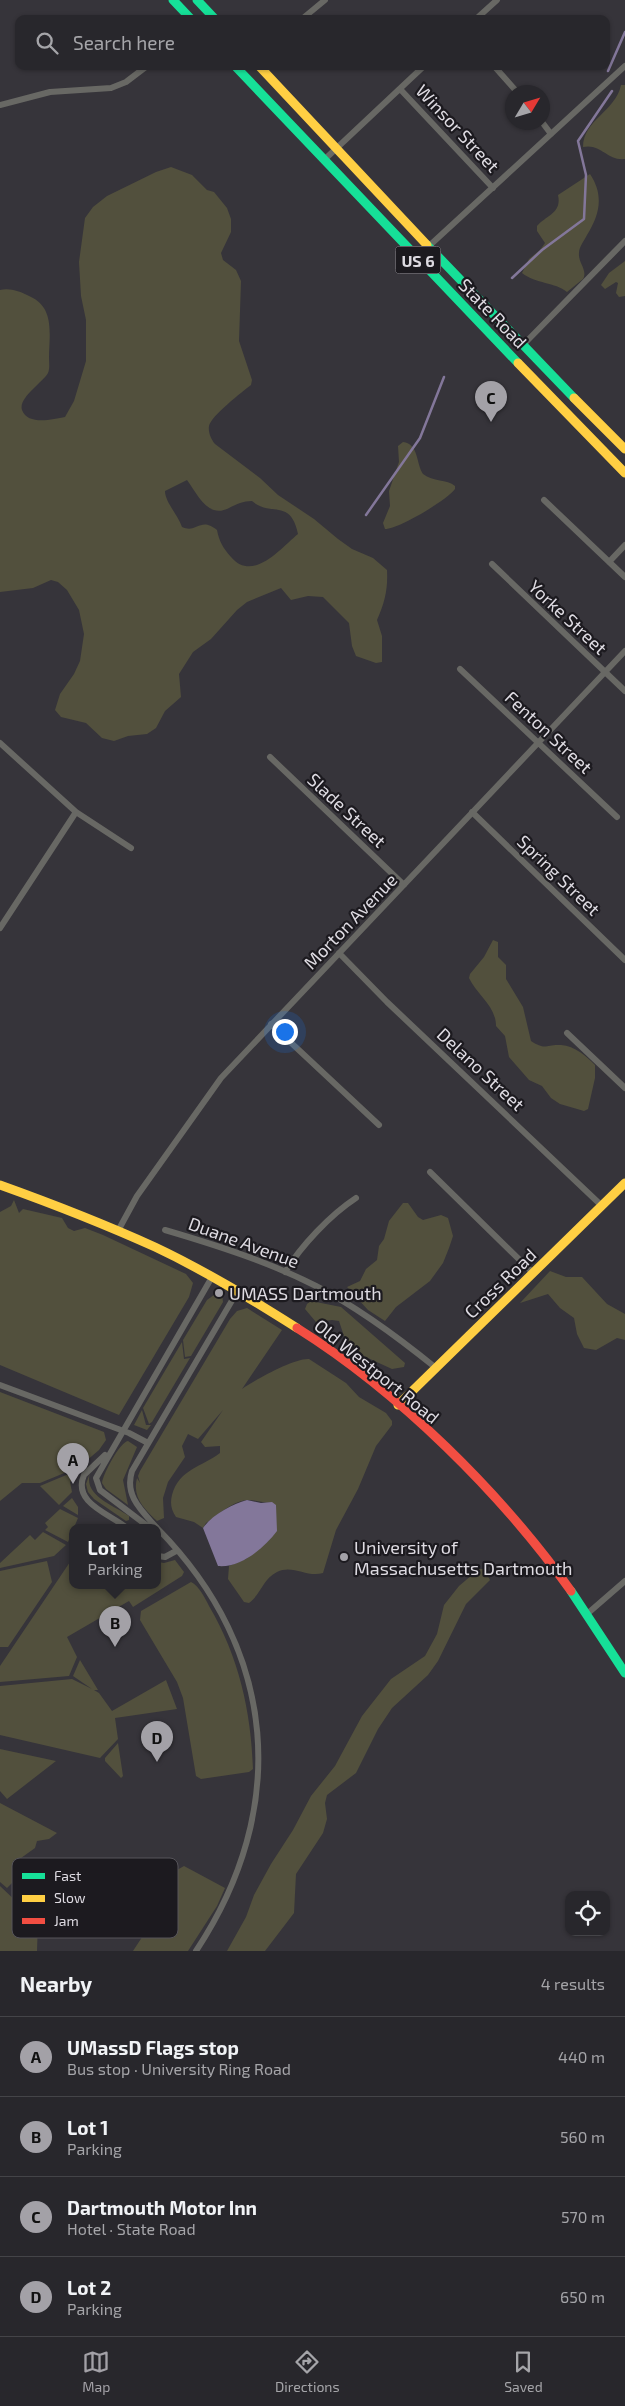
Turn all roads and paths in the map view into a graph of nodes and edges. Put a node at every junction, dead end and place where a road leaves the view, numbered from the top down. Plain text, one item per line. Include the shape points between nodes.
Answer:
1 (197, 0) edge
2 (325, 0) edge
3 (497, 0) edge
4 (175, 2) edge
5 (181, 15) edge
6 (187, 15) edge
7 (210, 15) edge
8 (307, 15) edge
9 (480, 15) edge
10 (625, 66) edge
11 (142, 70) edge
12 (239, 70) edge
13 (263, 70) edge
14 (420, 70) edge
15 (497, 70) edge
16 (510, 85) edge
17 (400, 89) junction
18 (0, 105) edge
19 (548, 130) edge
20 (551, 134) junction
21 (336, 150) junction
22 (324, 160) junction
23 (493, 188) junction
24 (625, 241) edge
25 (428, 246) junction
26 (416, 258) junction
27 (522, 346) junction
28 (625, 449) edge
29 (625, 473) edge
30 (544, 500) dead end
31 (625, 545) edge
32 (609, 562) junction
33 (492, 564) dead end
34 (625, 577) edge
35 (625, 651) edge
36 (460, 669) dead end
37 (604, 672) junction
38 (625, 691) edge
39 (0, 742) edge
40 (538, 743) junction
41 (270, 757) dead end
42 (76, 812) junction
43 (472, 812) junction
44 (617, 817) dead end
45 (132, 848) dead end
46 (404, 885) junction
47 (3, 918) edge
48 (0, 928) edge
49 (339, 953) junction
50 (625, 960) edge
51 (272, 1024) junction
52 (567, 1033) dead end
53 (625, 1088) edge
54 (379, 1125) dead end
55 (430, 1172) dead end
56 (625, 1183) edge
57 (0, 1185) edge
58 (356, 1198) dead end
59 (602, 1206) junction
60 (119, 1229) junction
61 (165, 1230) dead end
62 (285, 1272) junction
63 (534, 1273) junction
64 (212, 1277) junction
65 (237, 1292) junction
66 (436, 1368) junction
67 (0, 1385) edge
68 (398, 1405) junction
69 (122, 1430) junction
70 (148, 1443) junction
71 (112, 1447) junction
72 (121, 1524) edge
73 (145, 1524) edge
74 (153, 1524) edge
75 (161, 1534) edge
76 (161, 1538) edge
77 (176, 1551) junction
78 (161, 1556) edge
79 (625, 1581) edge
80 (587, 1614) junction
81 (625, 1673) edge
82 (196, 1951) edge

1 - 7 main road
2 - 8 street
3 - 9 street
4 - 5 street
4 - 6 main road
10 - 20 street
11 - 18 street via 111,88 50,92
12 - 22 main road, State Road / US 6
13 - 21 main road, State Road / US 6
14 - 17 street
15 - 16 street
17 - 21 street
17 - 23 street, Winsor Street
19 - 20 street
20 - 23 street
21 - 22 street
21 - 25 main road, State Road / US 6
22 - 26 main road, State Road / US 6
23 - 25 street
24 - 27 street
25 - 26 street
25 - 27 main road, State Road / US 6
26 - 29 main road, State Road / US 6
27 - 28 main road, State Road / US 6
30 - 32 street
31 - 32 street
32 - 34 street
33 - 37 street, Yorke Street
35 - 37 street, Morton Avenue
36 - 40 street, Fenton Street
37 - 38 street, Yorke Street
37 - 40 street, Morton Avenue
39 - 42 street
40 - 43 street, Morton Avenue
40 - 44 street, Fenton Street
41 - 46 street, Slade Street
42 - 45 street
42 - 47 street
43 - 46 street, Morton Avenue
43 - 50 street, Spring Street
46 - 49 street, Morton Avenue
47 - 48 street
49 - 51 street, Morton Avenue
49 - 59 street, Delano Street
51 - 54 street
51 - 60 street, Morton Avenue via 201,1104
52 - 53 street
55 - 63 street
56 - 59 main road, Cross Road
57 - 60 main road, Old Westport Road
58 - 62 street via 340,1209 295,1255
59 - 63 main road, Cross Road
60 - 64 main road, Old Westport Road
61 - 62 street, Duane Avenue
62 - 66 street, Duane Avenue via 333,1296 395,1336
63 - 66 main road, Cross Road
64 - 65 main road, Old Westport Road
64 - 69 street
65 - 68 main road, Old Westport Road via 318,1343
65 - 70 street
66 - 68 main road, Cross Road
67 - 69 street
68 - 80 main road, Old Westport Road via 488,1492 548,1561
69 - 70 street
69 - 71 street
70 - 74 street via 134,1468 130,1488 136,1503
71 - 72 street via 86,1472 81,1488 88,1502
71 - 73 street via 97,1475 96,1485
75 - 77 street
76 - 77 street
77 - 78 street
77 - 82 street via 213,1599 236,1644 251,1690 259,1749 257,1796 244,1856 227,1898
79 - 80 street
80 - 81 main road, Old Westport Road

